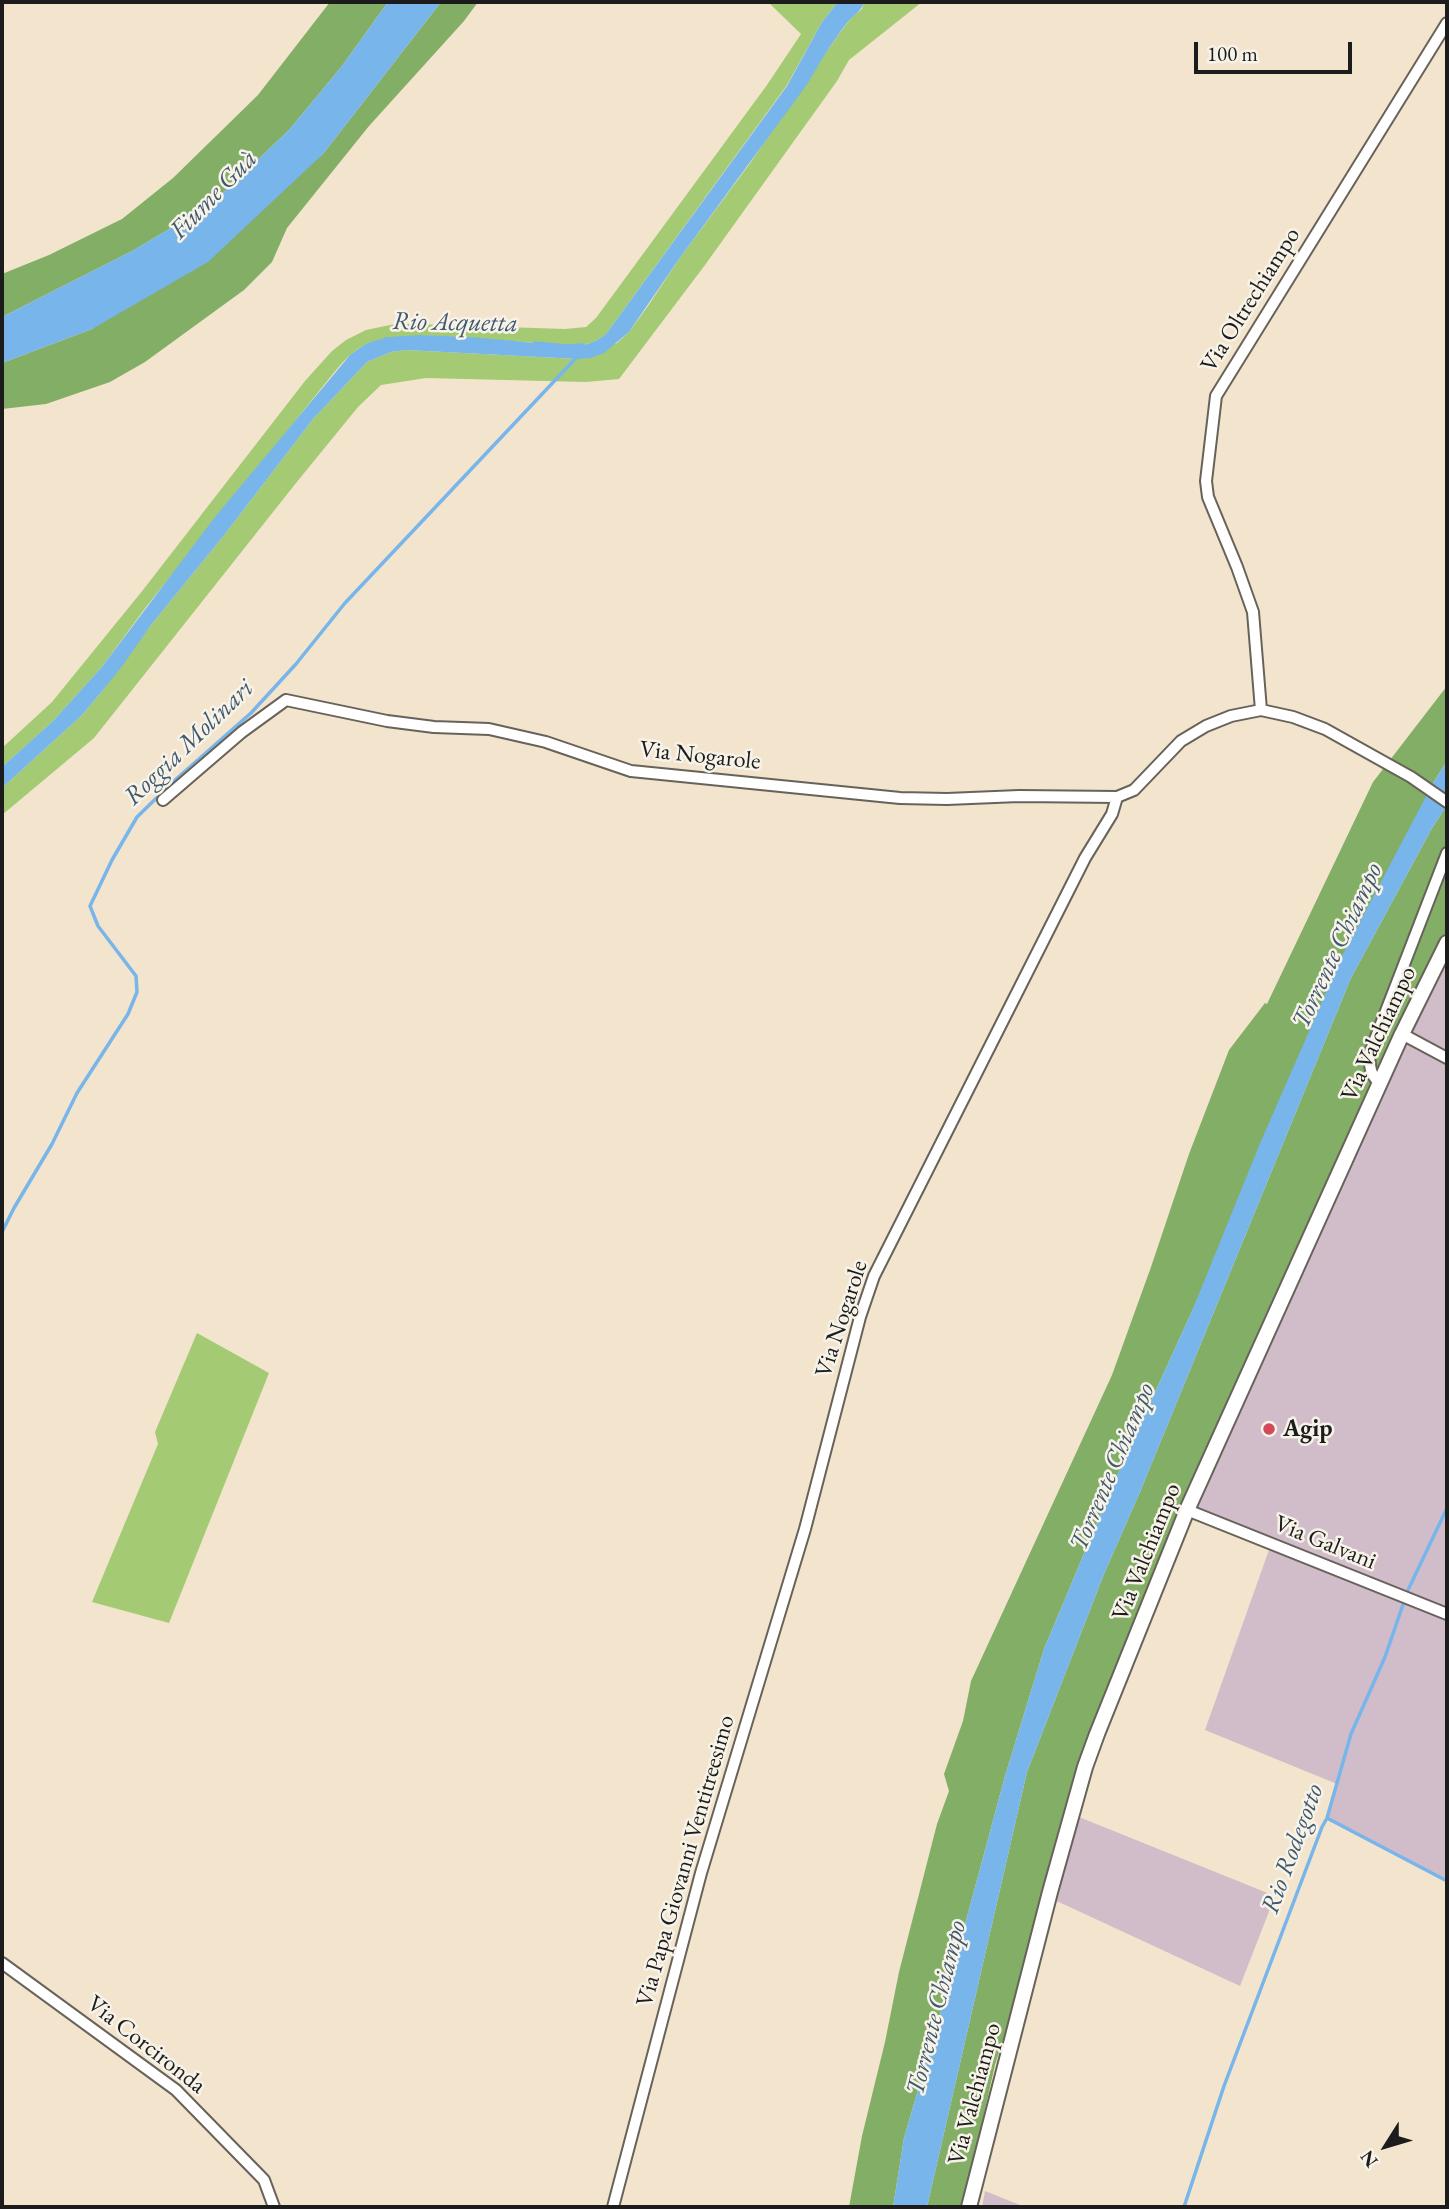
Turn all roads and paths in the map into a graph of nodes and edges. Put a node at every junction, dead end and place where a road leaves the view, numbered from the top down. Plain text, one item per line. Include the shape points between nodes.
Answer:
1 (1447, 23) edge
2 (1261, 710) junction
3 (1117, 797) junction
4 (163, 800) dead end
5 (1447, 802) edge
6 (1447, 853) edge
7 (1447, 943) edge
8 (1402, 1034) junction
9 (1447, 1058) edge
10 (1381, 1083) junction
11 (1187, 1510) junction
12 (805, 1529) joint
13 (1447, 1614) edge
14 (2, 1963) edge
15 (274, 2207) edge
16 (613, 2207) edge
17 (969, 2207) edge

1 - 2 street, Via Oltrechiampo via 1216,396 1208,497 1253,612
2 - 3 street via 1231,716 1181,741 1134,790
2 - 5 street via 1325,729
3 - 4 street, Via Nogarole via 900,798 631,771 546,742 489,729 387,722 286,700
3 - 12 street, Via Nogarole via 874,1276
6 - 10 street via 1369,1055 1370,1071
7 - 8 main road, Via Valchiampo
8 - 9 street
8 - 10 main road, Via Valchiampo
10 - 11 main road, Via Valchiampo
11 - 13 street, Via Galvani
11 - 17 main road, Via Valchiampo via 1085,1767
12 - 16 street, Via Papa Giovanni Ventitreesimo via 701,1873
14 - 15 street, Via Corcironda via 176,2090 264,2180

